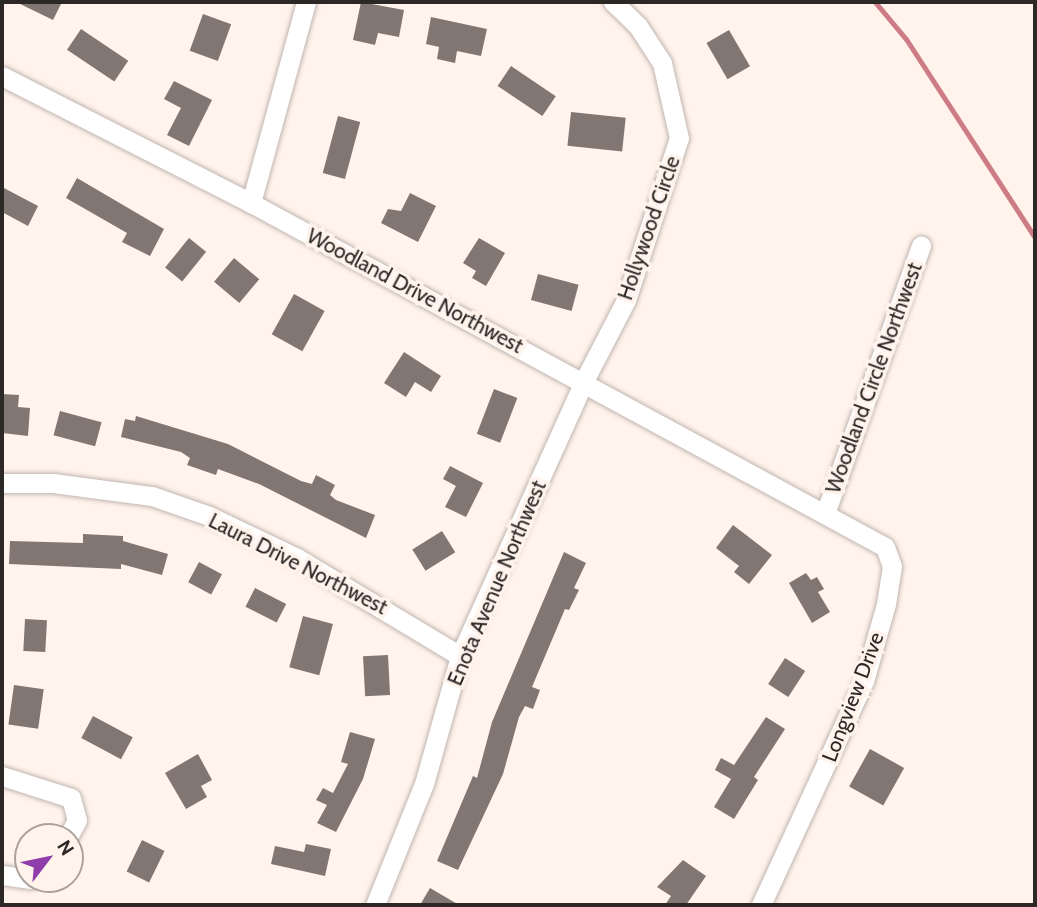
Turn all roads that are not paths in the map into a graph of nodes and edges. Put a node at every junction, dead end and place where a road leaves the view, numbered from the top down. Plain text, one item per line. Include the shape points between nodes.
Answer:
1 (306, 2) edge
2 (613, 2) edge
3 (2, 76) edge
4 (251, 203) junction
5 (921, 245) dead end
6 (584, 381) junction
7 (2, 483) edge
8 (826, 511) junction
9 (460, 656) junction
10 (2, 776) edge
11 (75, 823) edge
12 (375, 905) edge
13 (761, 905) edge

1 - 4 street
2 - 6 street, Hollywood Circle via 638,26 662,63 679,138 662,202 626,300
3 - 4 street, Woodland Drive Northwest
4 - 6 street, Woodland Drive Northwest
5 - 8 street, Woodland Circle Northwest
6 - 8 street, Woodland Drive Northwest
6 - 9 street, Enota Avenue Northwest
7 - 9 street, Laura Drive Northwest via 53,483 152,496 209,516 297,558
8 - 13 street, Longview Drive via 885,547 892,566 888,591 864,681
9 - 12 street, Enota Avenue Northwest via 424,784
10 - 11 street via 72,798

